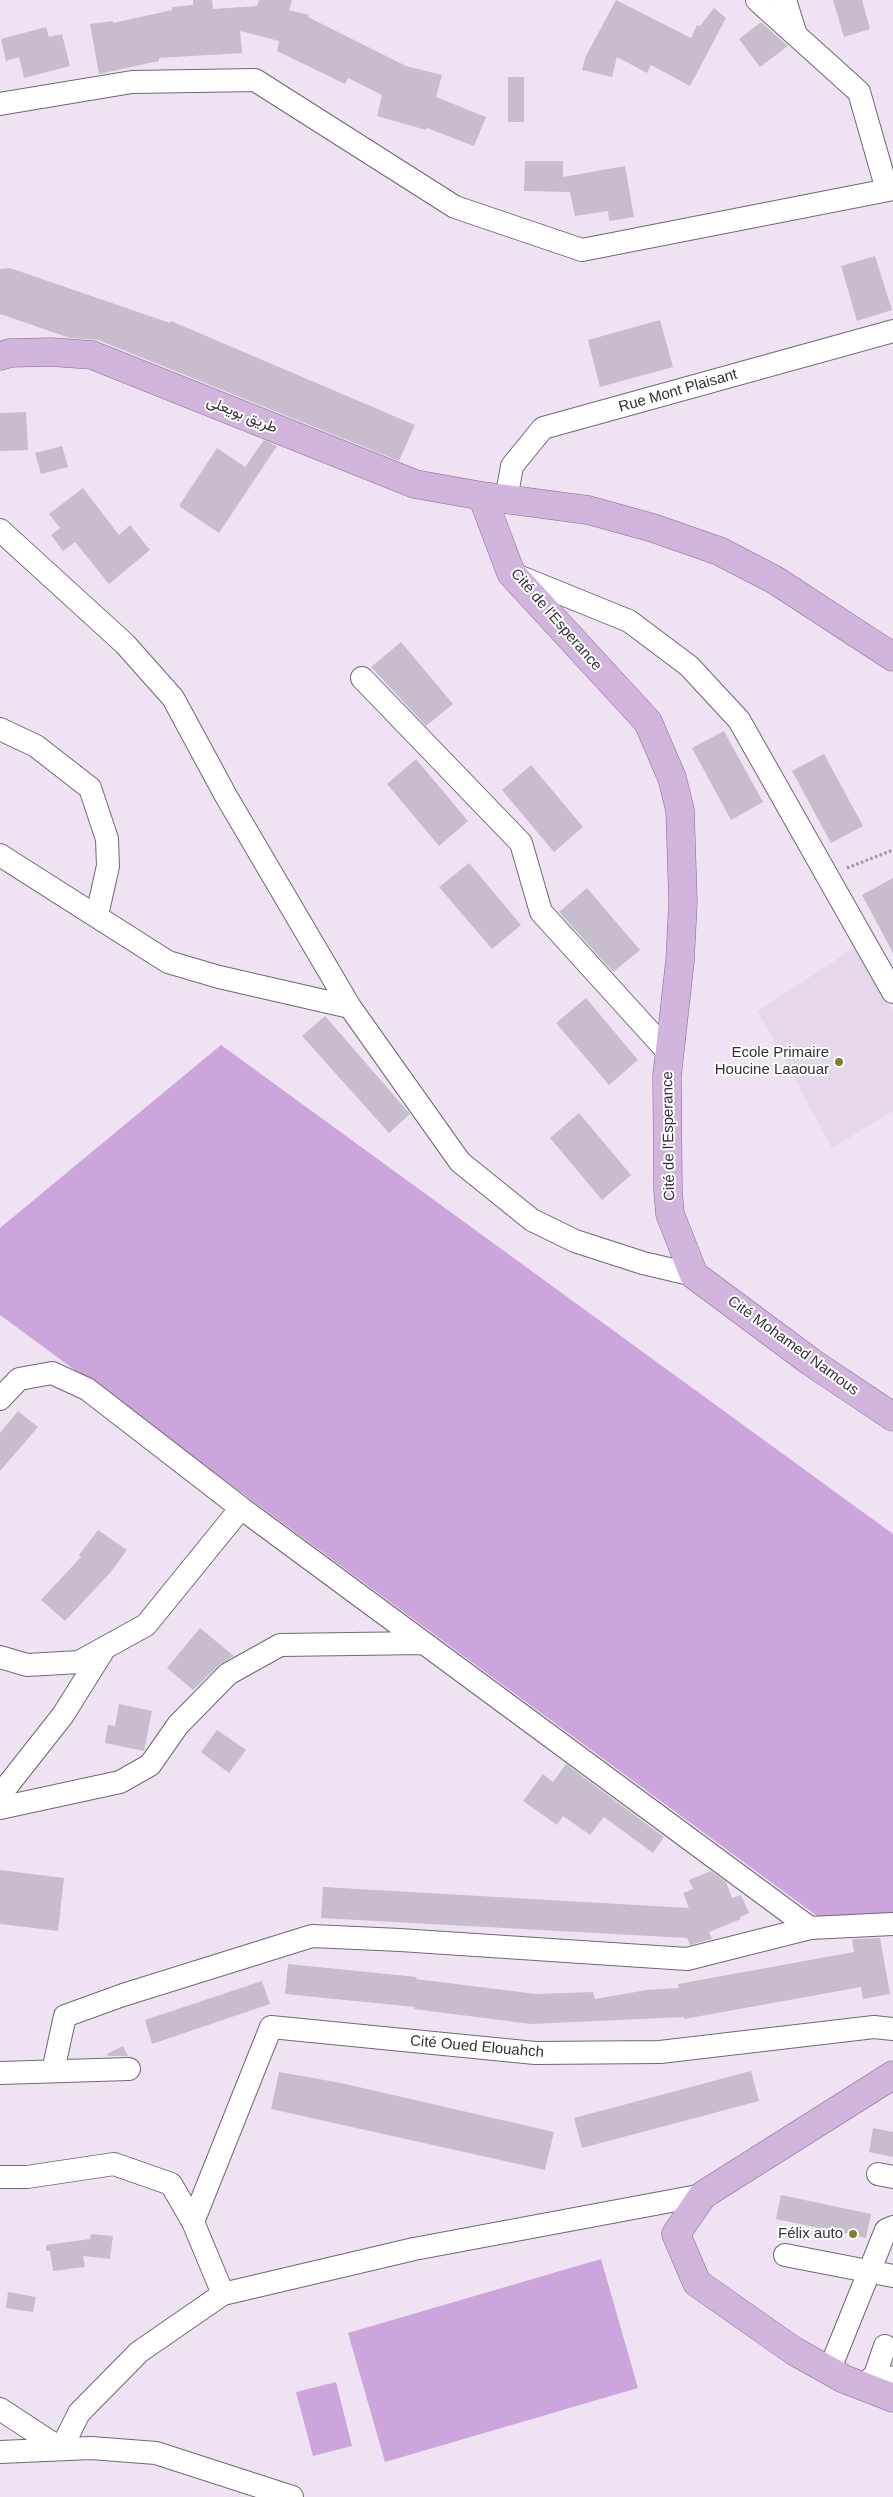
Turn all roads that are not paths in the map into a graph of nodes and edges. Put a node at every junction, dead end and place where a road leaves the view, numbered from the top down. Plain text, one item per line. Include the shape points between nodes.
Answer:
1 (756, 0) edge
2 (785, 0) edge
3 (797, 36) junction
4 (0, 104) edge
5 (890, 190) edge
6 (893, 331) edge
7 (0, 356) edge
8 (494, 498) junction
9 (0, 530) edge
10 (511, 574) junction
11 (893, 657) edge
12 (362, 678) dead end
13 (0, 729) edge
14 (0, 855) edge
15 (96, 915) junction
16 (893, 992) edge
17 (350, 1007) junction
18 (669, 1053) junction
19 (694, 1275) junction
20 (0, 1399) edge
21 (893, 1417) edge
22 (241, 1508) junction
23 (424, 1643) junction
24 (105, 1648) junction
25 (0, 1657) edge
26 (0, 1796) edge
27 (0, 1808) edge
28 (893, 1924) edge
29 (810, 1928) junction
30 (893, 2029) edge
31 (129, 2069) dead end
32 (53, 2071) junction
33 (0, 2072) edge
34 (893, 2075) edge
35 (0, 2177) edge
36 (703, 2195) junction
37 (193, 2222) junction
38 (893, 2227) edge
39 (785, 2255) dead end
40 (869, 2272) junction
41 (893, 2276) edge
42 (223, 2294) junction
43 (885, 2346) dead end
44 (829, 2371) junction
45 (877, 2380) edge
46 (893, 2398) edge
47 (0, 2409) edge
48 (61, 2449) junction
49 (0, 2452) edge
50 (292, 2497) edge

1 - 3 street
2 - 3 street
3 - 5 street via 859,92
4 - 5 street via 132,82 255,80 455,207 582,250
6 - 8 street, Rue Mont Plaisant via 543,428 512,466
7 - 8 main road, طريق بويعلى via 50,352 92,355 415,484
8 - 10 main road, Cité de l'Esperance
8 - 11 main road via 588,510 719,551 775,580
9 - 17 street via 125,644 173,698 226,796
10 - 16 street via 629,621 689,666 739,720
10 - 18 main road, Cité de l'Esperance via 648,722 672,778 680,810 683,902
12 - 18 street, Cité de l'Esperance via 521,843 541,912
13 - 15 street via 36,746 90,788 107,839 108,866
14 - 15 street
15 - 17 street via 168,962
17 - 19 street via 460,1162 532,1220 574,1241
18 - 19 main road, Cité de l'Esperance via 667,1134 670,1214
19 - 21 main road, Cité Mohamed Namous via 811,1362
20 - 22 street via 19,1379 52,1373 88,1389
22 - 23 street
22 - 24 street via 146,1625
23 - 27 street via 280,1645 228,1674 178,1725 150,1765 120,1782
23 - 29 street
24 - 25 street via 79,1662 27,1665
24 - 26 street via 62,1715
28 - 29 street
29 - 32 street via 687,1959 312,1936 65,2016
30 - 37 street, Cité Oued Elouahch via 874,2027 660,2052 535,2053 271,2026
31 - 32 street
32 - 33 street
34 - 36 main road
35 - 37 street via 28,2177 114,2164 170,2184
36 - 42 street via 414,2249
36 - 44 main road via 676,2234 697,2283
37 - 42 street
38 - 40 street via 886,2230
39 - 40 street
40 - 41 street
40 - 44 street
42 - 48 street via 139,2352 79,2413
43 - 45 street
44 - 45 main road
45 - 46 main road
47 - 48 street
48 - 49 street
48 - 50 street via 156,2453

